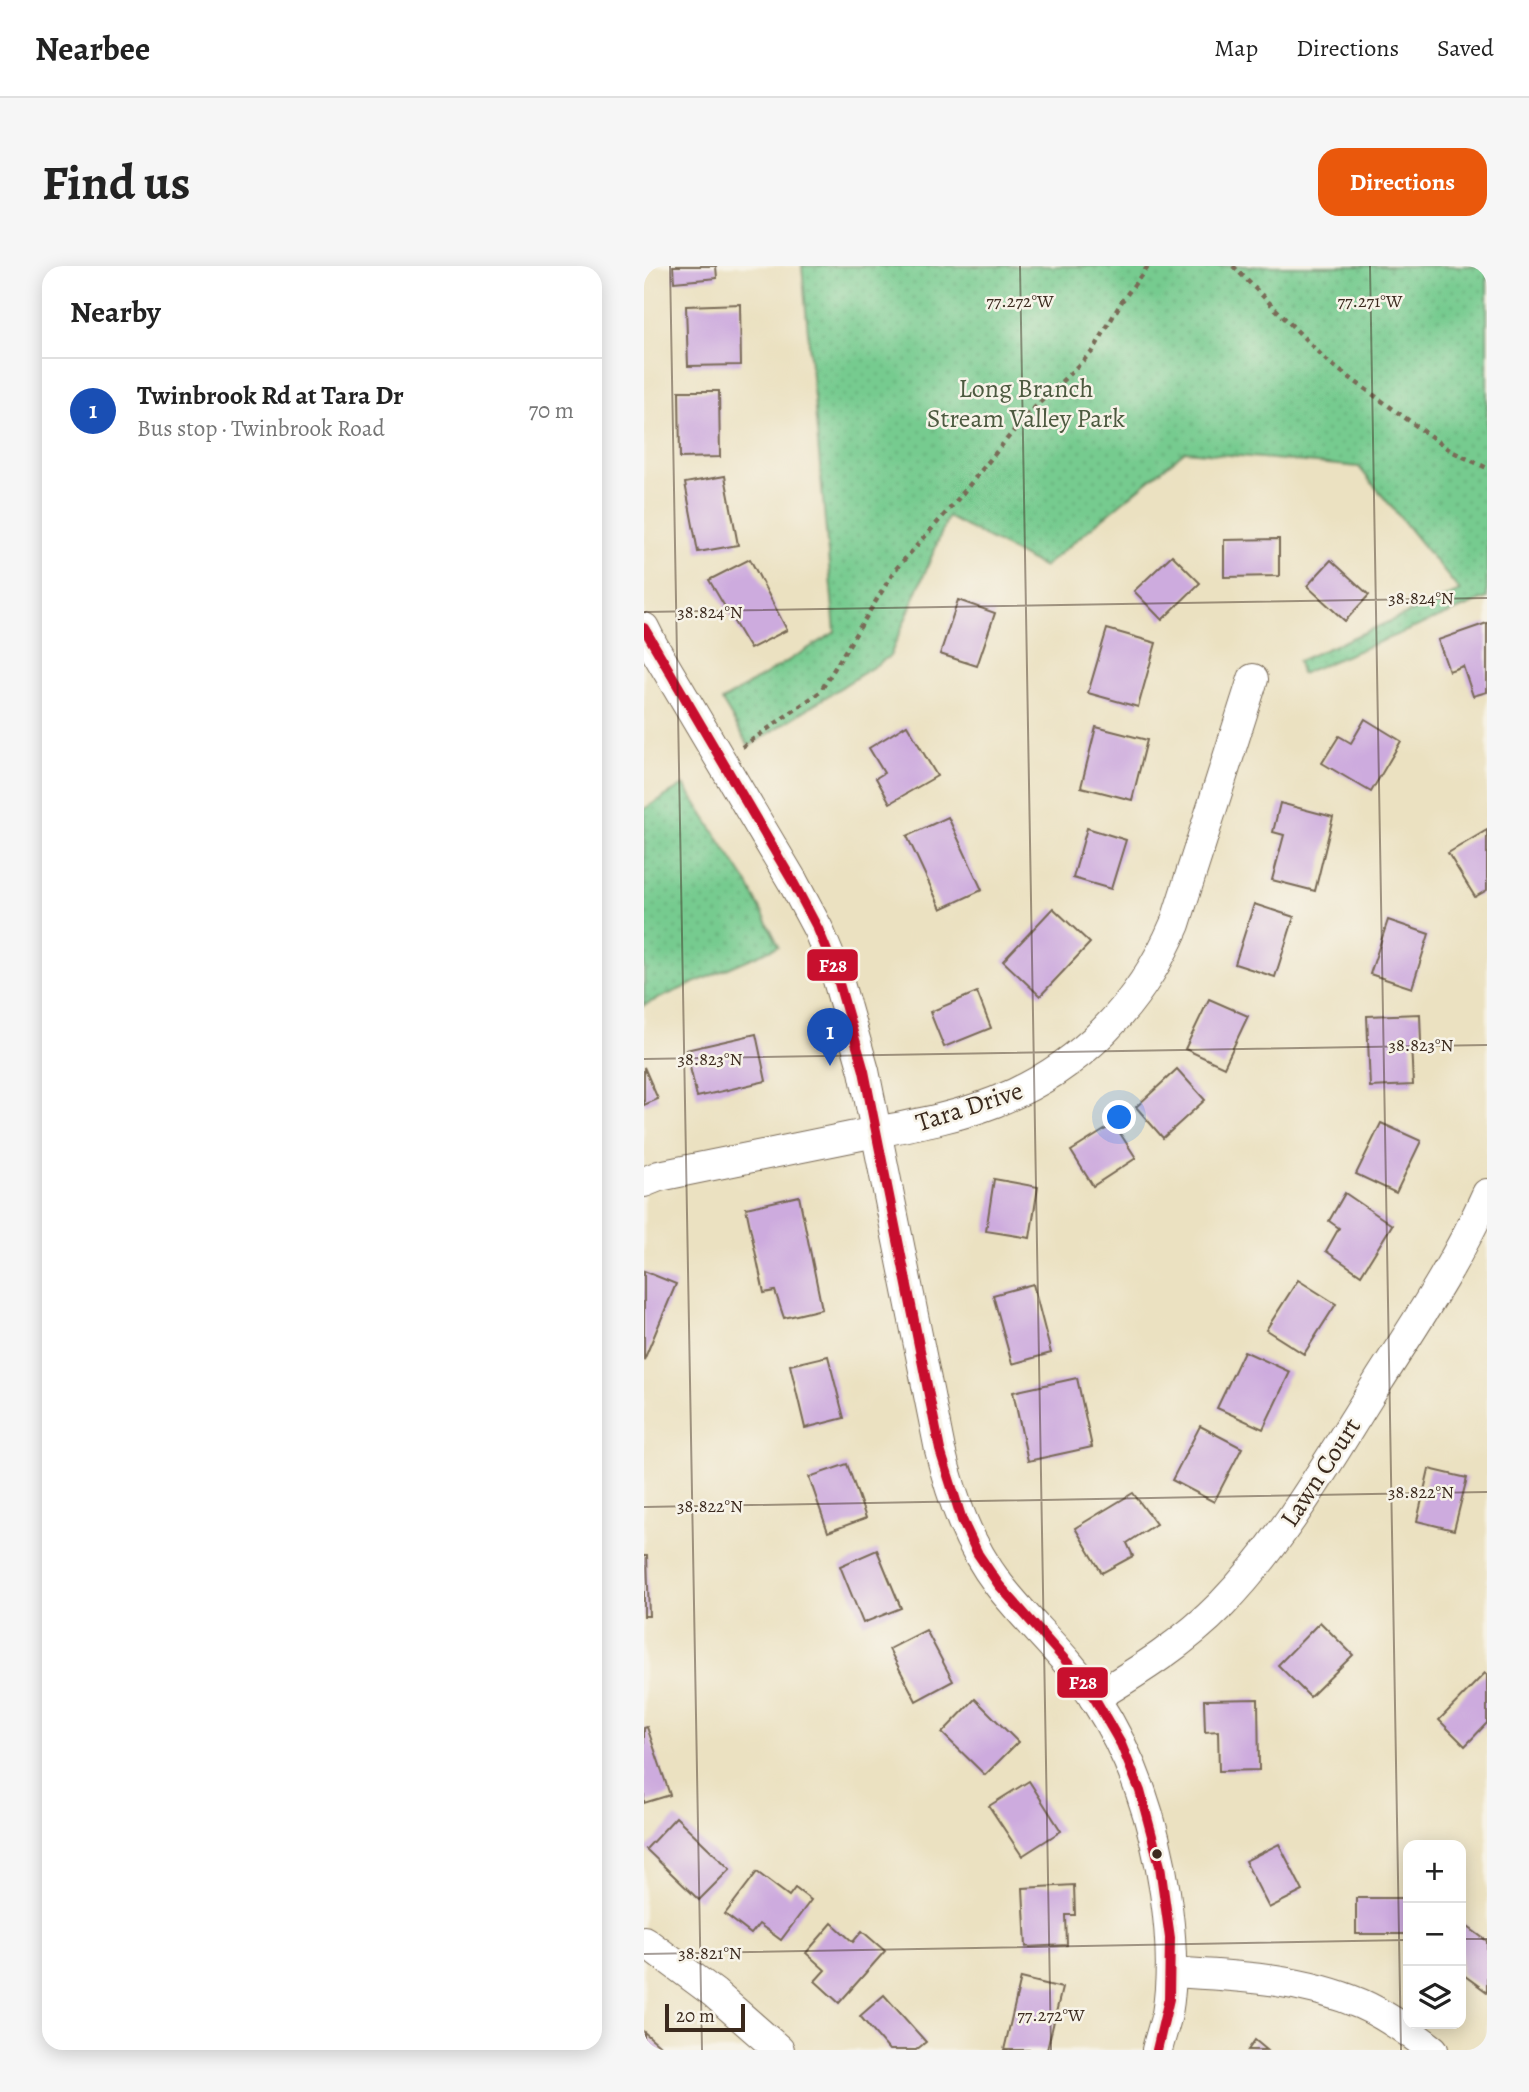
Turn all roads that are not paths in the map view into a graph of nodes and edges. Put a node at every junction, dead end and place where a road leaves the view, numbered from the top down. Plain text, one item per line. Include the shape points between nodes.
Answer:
1 (644, 628) edge
2 (1253, 679) dead end
3 (875, 1132) junction
4 (644, 1182) edge
5 (1487, 1194) edge
6 (1094, 1698) junction
7 (644, 1941) edge
8 (1171, 1972) junction
9 (779, 2050) edge
10 (1157, 2050) edge
11 (1433, 2050) edge

1 - 3 street via 793,882 827,951 864,1071
2 - 3 street, Tara Drive via 1175,924 1152,970 1120,1015 1075,1058 1023,1090 916,1125
3 - 4 street, Tara Drive
3 - 6 street via 940,1450 959,1516 998,1584
5 - 6 street, Lawn Court via 1469,1234 1419,1317 1258,1565 1221,1606 1173,1646
6 - 8 street via 1122,1747 1149,1813 1170,1928
7 - 9 street via 714,1993
8 - 10 street
8 - 11 street via 1260,1978 1326,1991 1363,2005

